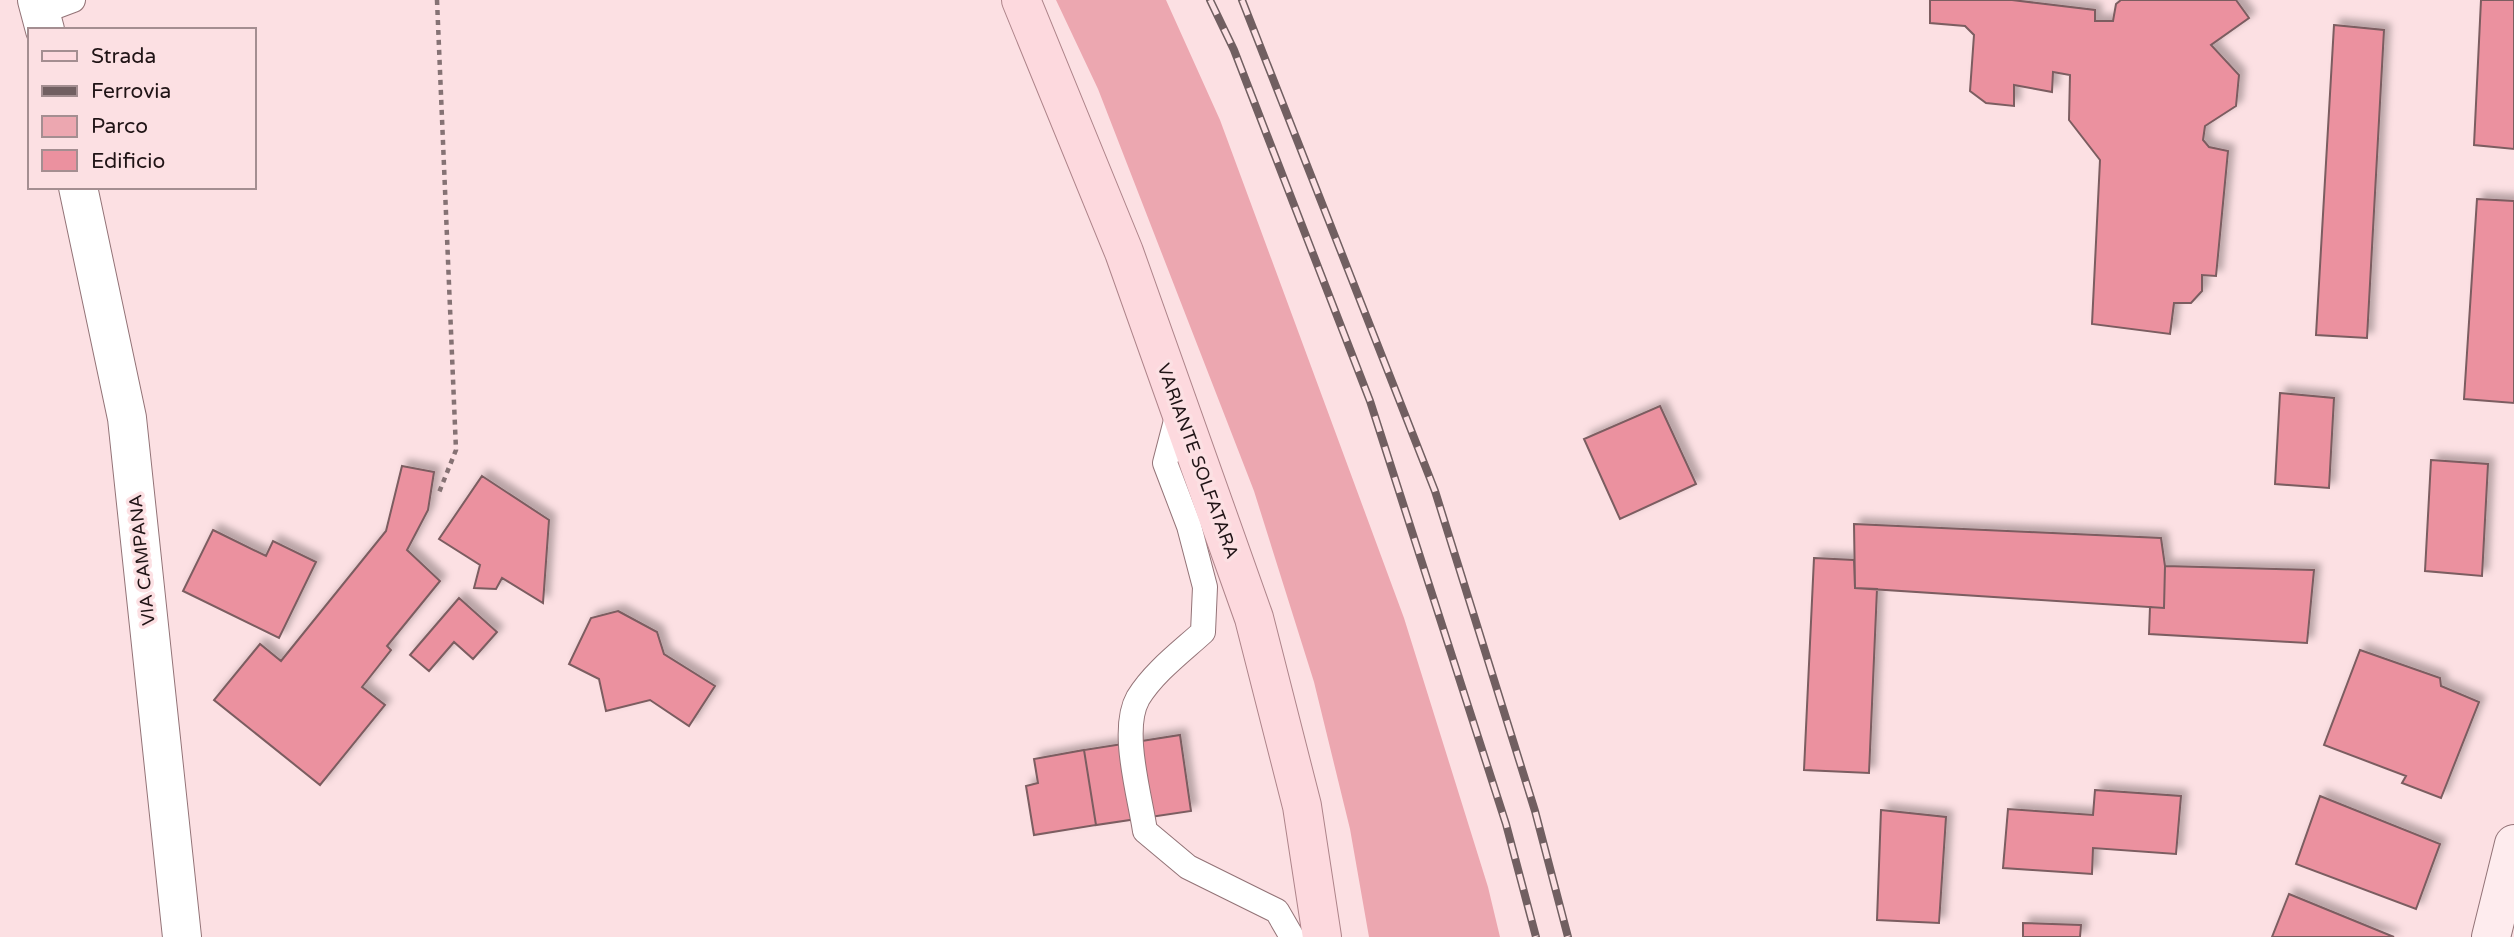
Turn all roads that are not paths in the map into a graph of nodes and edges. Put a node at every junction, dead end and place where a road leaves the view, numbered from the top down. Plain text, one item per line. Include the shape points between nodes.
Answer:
1 (1021, 0) edge
2 (78, 189) edge
3 (1180, 408) junction
4 (2514, 844) edge
5 (182, 937) edge
6 (1292, 937) edge
7 (1322, 937) edge
8 (2491, 937) edge

1 - 3 main road, VARIANTE SOLFATARA via 1124,252
2 - 5 street, VIA CAMPANA via 127,418
3 - 6 lane via 1164,463 1189,526 1205,587 1203,632 1168,663 1138,699 1129,731 1145,831 1188,867 1277,911
3 - 7 main road, VARIANTE SOLFATARA via 1254,618 1302,806
4 - 8 main road

